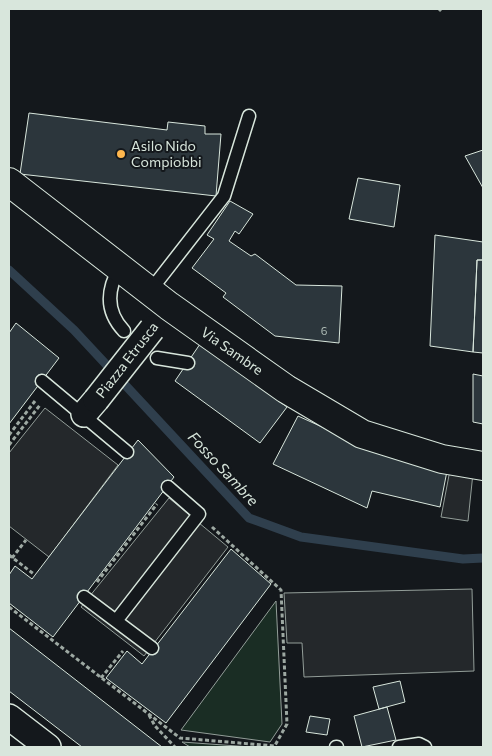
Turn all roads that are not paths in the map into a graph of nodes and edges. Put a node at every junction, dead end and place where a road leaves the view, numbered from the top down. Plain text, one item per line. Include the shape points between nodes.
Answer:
1 (249, 116) dead end
2 (9, 182) edge
3 (120, 267) junction
4 (160, 299) junction
5 (124, 331) dead end
6 (157, 358) dead end
7 (188, 362) dead end
8 (42, 381) dead end
9 (90, 407) junction
10 (127, 452) dead end
11 (483, 466) edge
12 (168, 488) road end
13 (84, 597) dead end
14 (116, 621) junction
15 (152, 648) dead end
16 (9, 717) edge
17 (48, 747) edge
18 (400, 747) edge
19 (425, 747) edge

1 - 4 lane via 224,196
2 - 3 street, Via Sambre
3 - 4 street, Via Sambre
3 - 5 lane via 111,283 109,297 111,310
4 - 9 street, Piazza Etrusca, bridge via 152,329
4 - 11 street, Via Sambre via 286,388 362,434 442,459
6 - 7 lane
8 - 9 lane
9 - 10 lane
12 - 14 lane via 199,514
13 - 14 lane
14 - 15 lane
16 - 17 street
18 - 19 lane via 419,744

